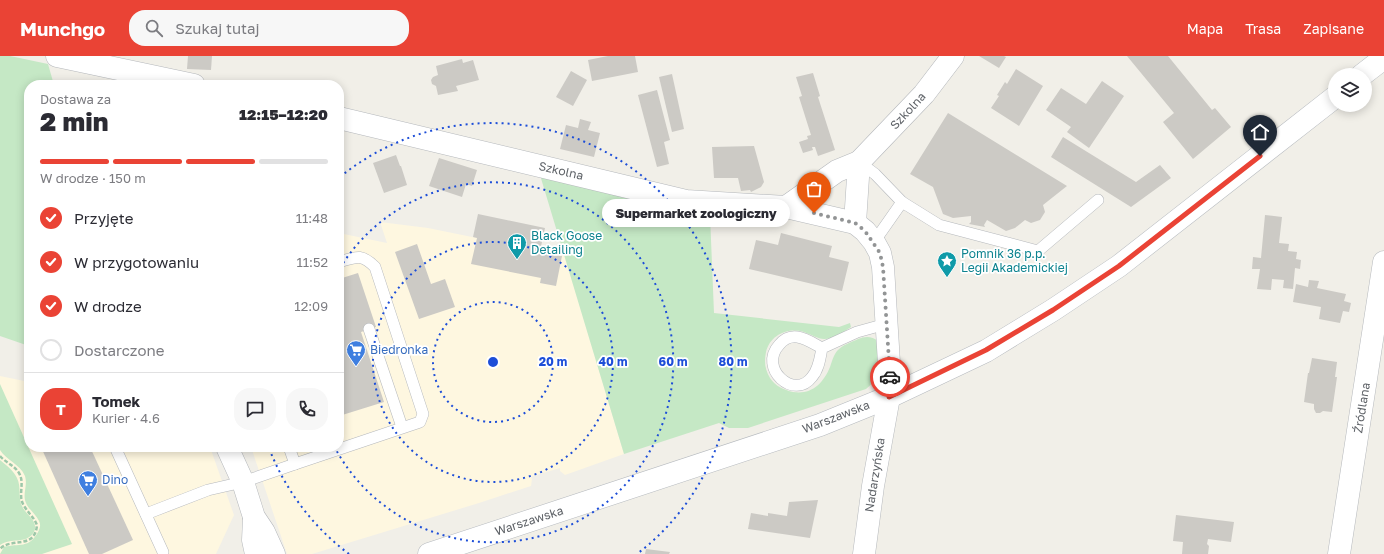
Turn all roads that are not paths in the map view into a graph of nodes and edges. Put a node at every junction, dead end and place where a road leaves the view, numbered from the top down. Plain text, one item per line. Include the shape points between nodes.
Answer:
1 (57, 56) edge
2 (953, 56) edge
3 (1384, 58) edge
4 (1371, 68) edge
5 (170, 80) edge
6 (1328, 102) edge
7 (344, 119) edge
8 (859, 162) junction
9 (1098, 200) dead end
10 (902, 202) junction
11 (786, 207) junction
12 (855, 223) junction
13 (874, 242) junction
14 (344, 261) edge
15 (1384, 262) edge
16 (886, 324) junction
17 (369, 329) dead end
18 (822, 348) junction
19 (889, 397) junction
20 (402, 427) junction
21 (344, 447) edge
22 (117, 452) edge
23 (229, 452) edge
24 (291, 452) edge
25 (330, 452) edge
26 (295, 464) junction
27 (243, 482) junction
28 (146, 514) junction
29 (254, 517) junction
30 (164, 552) dead end
31 (256, 554) edge
32 (274, 554) edge
33 (429, 554) edge
34 (864, 554) edge
35 (1339, 554) edge

1 - 5 street
2 - 8 street, Szkolna via 924,94
3 - 4 street
6 - 19 street, Warszawska via 1119,266 986,350
7 - 11 street, Szkolna via 686,201
8 - 10 lane via 875,174
8 - 11 street, Szkolna via 837,171
8 - 12 street
9 - 10 lane via 1038,251 939,225
10 - 13 lane
11 - 12 street, Szkolna
12 - 13 street, Szkolna
13 - 16 street, Szkolna via 883,267
14 - 20 lane via 356,257 367,259 375,267 423,414 420,422
15 - 35 street, Źródlana
16 - 18 lane via 857,332
16 - 19 street, Szkolna
17 - 20 lane
18 - 18 lane via 799,336 790,336 777,346 773,355 772,364 776,374 791,385 801,385 812,378
19 - 33 street, Warszawska via 820,425
19 - 34 street, Nadarzyńska
20 - 21 lane
22 - 28 lane
23 - 27 street
24 - 26 lane
25 - 26 lane
26 - 27 lane
27 - 28 lane via 208,490
27 - 29 street
28 - 30 lane
29 - 31 street via 253,540
29 - 32 street

